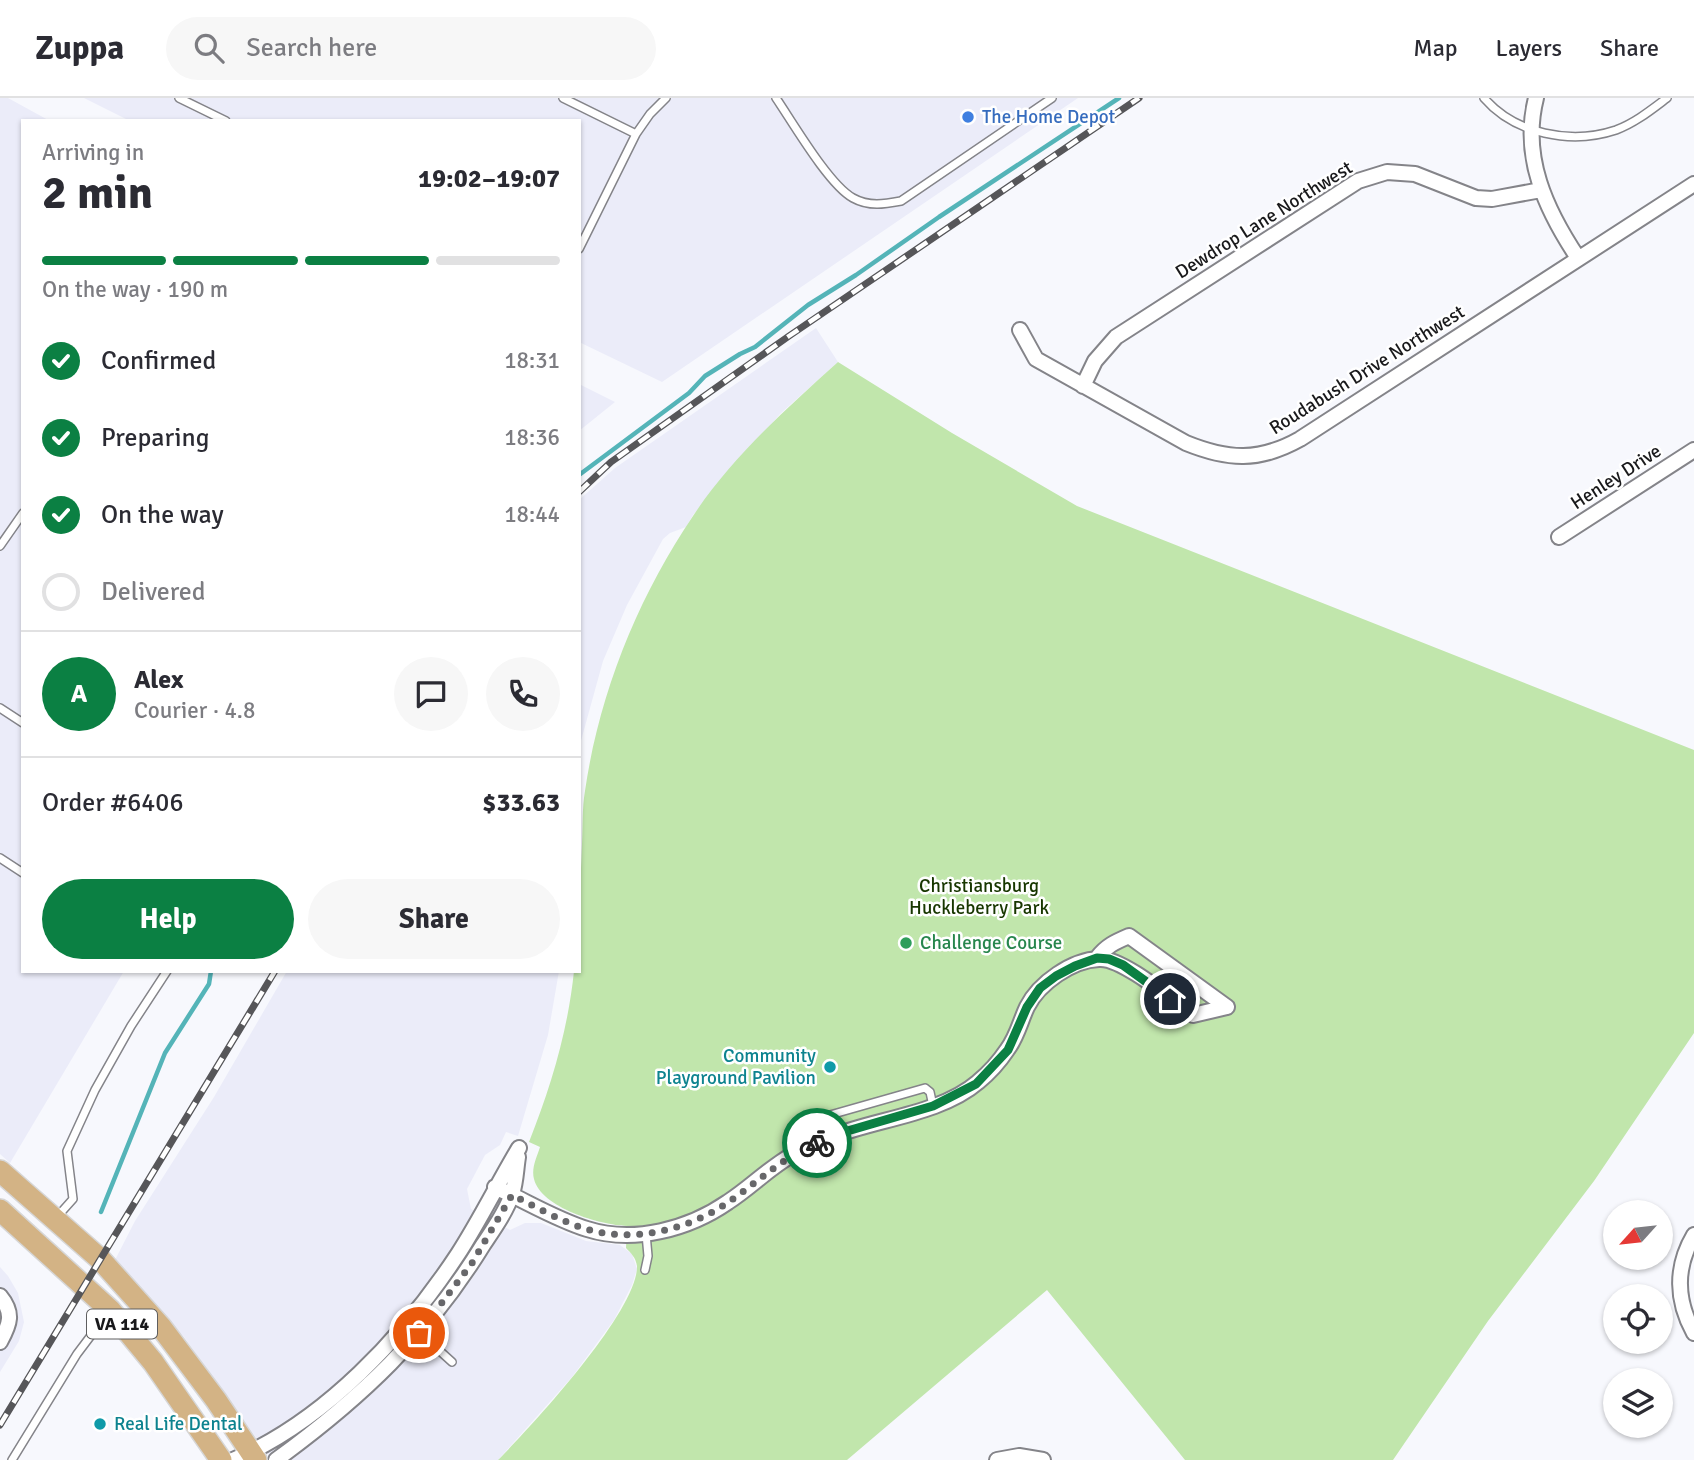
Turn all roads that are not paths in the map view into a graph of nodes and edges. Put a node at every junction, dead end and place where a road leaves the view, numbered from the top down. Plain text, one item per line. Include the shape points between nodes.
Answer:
1 (180, 98) edge
2 (563, 98) edge
3 (666, 98) edge
4 (776, 98) edge
5 (1052, 98) edge
6 (1484, 98) edge
7 (1536, 98) edge
8 (1667, 98) edge
9 (222, 119) edge
10 (1532, 130) junction
11 (636, 134) junction
12 (1694, 184) edge
13 (1541, 190) junction
14 (581, 245) edge
15 (1578, 258) junction
16 (1020, 330) dead end
17 (1083, 386) junction
18 (1694, 450) edge
19 (21, 516) edge
20 (1559, 537) dead end
21 (0, 546) edge
22 (0, 708) edge
23 (21, 722) edge
24 (0, 858) edge
25 (21, 872) edge
26 (1097, 958) junction
27 (166, 973) edge
28 (933, 1106) junction
29 (791, 1155) junction
30 (0, 1171) edge
31 (495, 1187) junction
32 (512, 1195) junction
33 (0, 1210) edge
34 (54, 1220) junction
35 (646, 1233) junction
36 (1694, 1235) edge
37 (645, 1270) dead end
38 (0, 1296) edge
39 (110, 1310) junction
40 (419, 1333) junction
41 (1694, 1333) edge
42 (0, 1342) edge
43 (452, 1362) dead end
44 (247, 1457) edge
45 (12, 1460) edge
46 (221, 1460) edge
47 (275, 1460) edge
48 (997, 1460) edge
49 (1043, 1460) edge

1 - 9 lane
2 - 11 lane
3 - 11 lane
4 - 5 lane via 834,181 853,199 877,206 901,201
6 - 10 lane via 1502,115
7 - 10 street
8 - 10 lane via 1635,121 1602,134 1566,136
10 - 13 street
11 - 14 lane
12 - 15 street, Roudabush Drive Northwest
13 - 15 street
13 - 17 street, Dewdrop Lane Northwest via 1493,199 1476,198 1415,174 1387,172 1358,181 1116,337 1095,361
15 - 17 street, Roudabush Drive Northwest via 1280,450 1258,456 1209,452 1186,443
16 - 17 street, Roudabush Drive Northwest via 1036,359
18 - 20 street, Henley Drive
19 - 21 lane
22 - 23 lane
24 - 25 lane
26 - 26 street via 1123,965 1194,1015 1227,1007 1129,936 1114,942
26 - 28 street via 1040,988 1008,1050 988,1073 967,1090
27 - 34 lane via 95,1090 67,1151 73,1199
28 - 29 street via 844,1132
28 - 29 lane via 925,1088 816,1119 794,1137
29 - 35 street via 720,1208 678,1226
30 - 34 main road, VA 114
31 - 32 street
31 - 32 street via 519,1148
31 - 44 street via 458,1254 381,1352 327,1401
32 - 35 street via 591,1230
32 - 40 street via 472,1263
33 - 39 main road, VA 114
34 - 44 main road, VA 114 via 100,1259 161,1327 216,1400
35 - 37 lane
36 - 41 street via 1681,1267 1679,1294
38 - 42 street via 10,1309 10,1324
39 - 45 lane via 77,1354
39 - 46 main road, VA 114 via 153,1362
40 - 43 lane
40 - 47 street via 342,1410
48 - 49 street via 1019,1456

